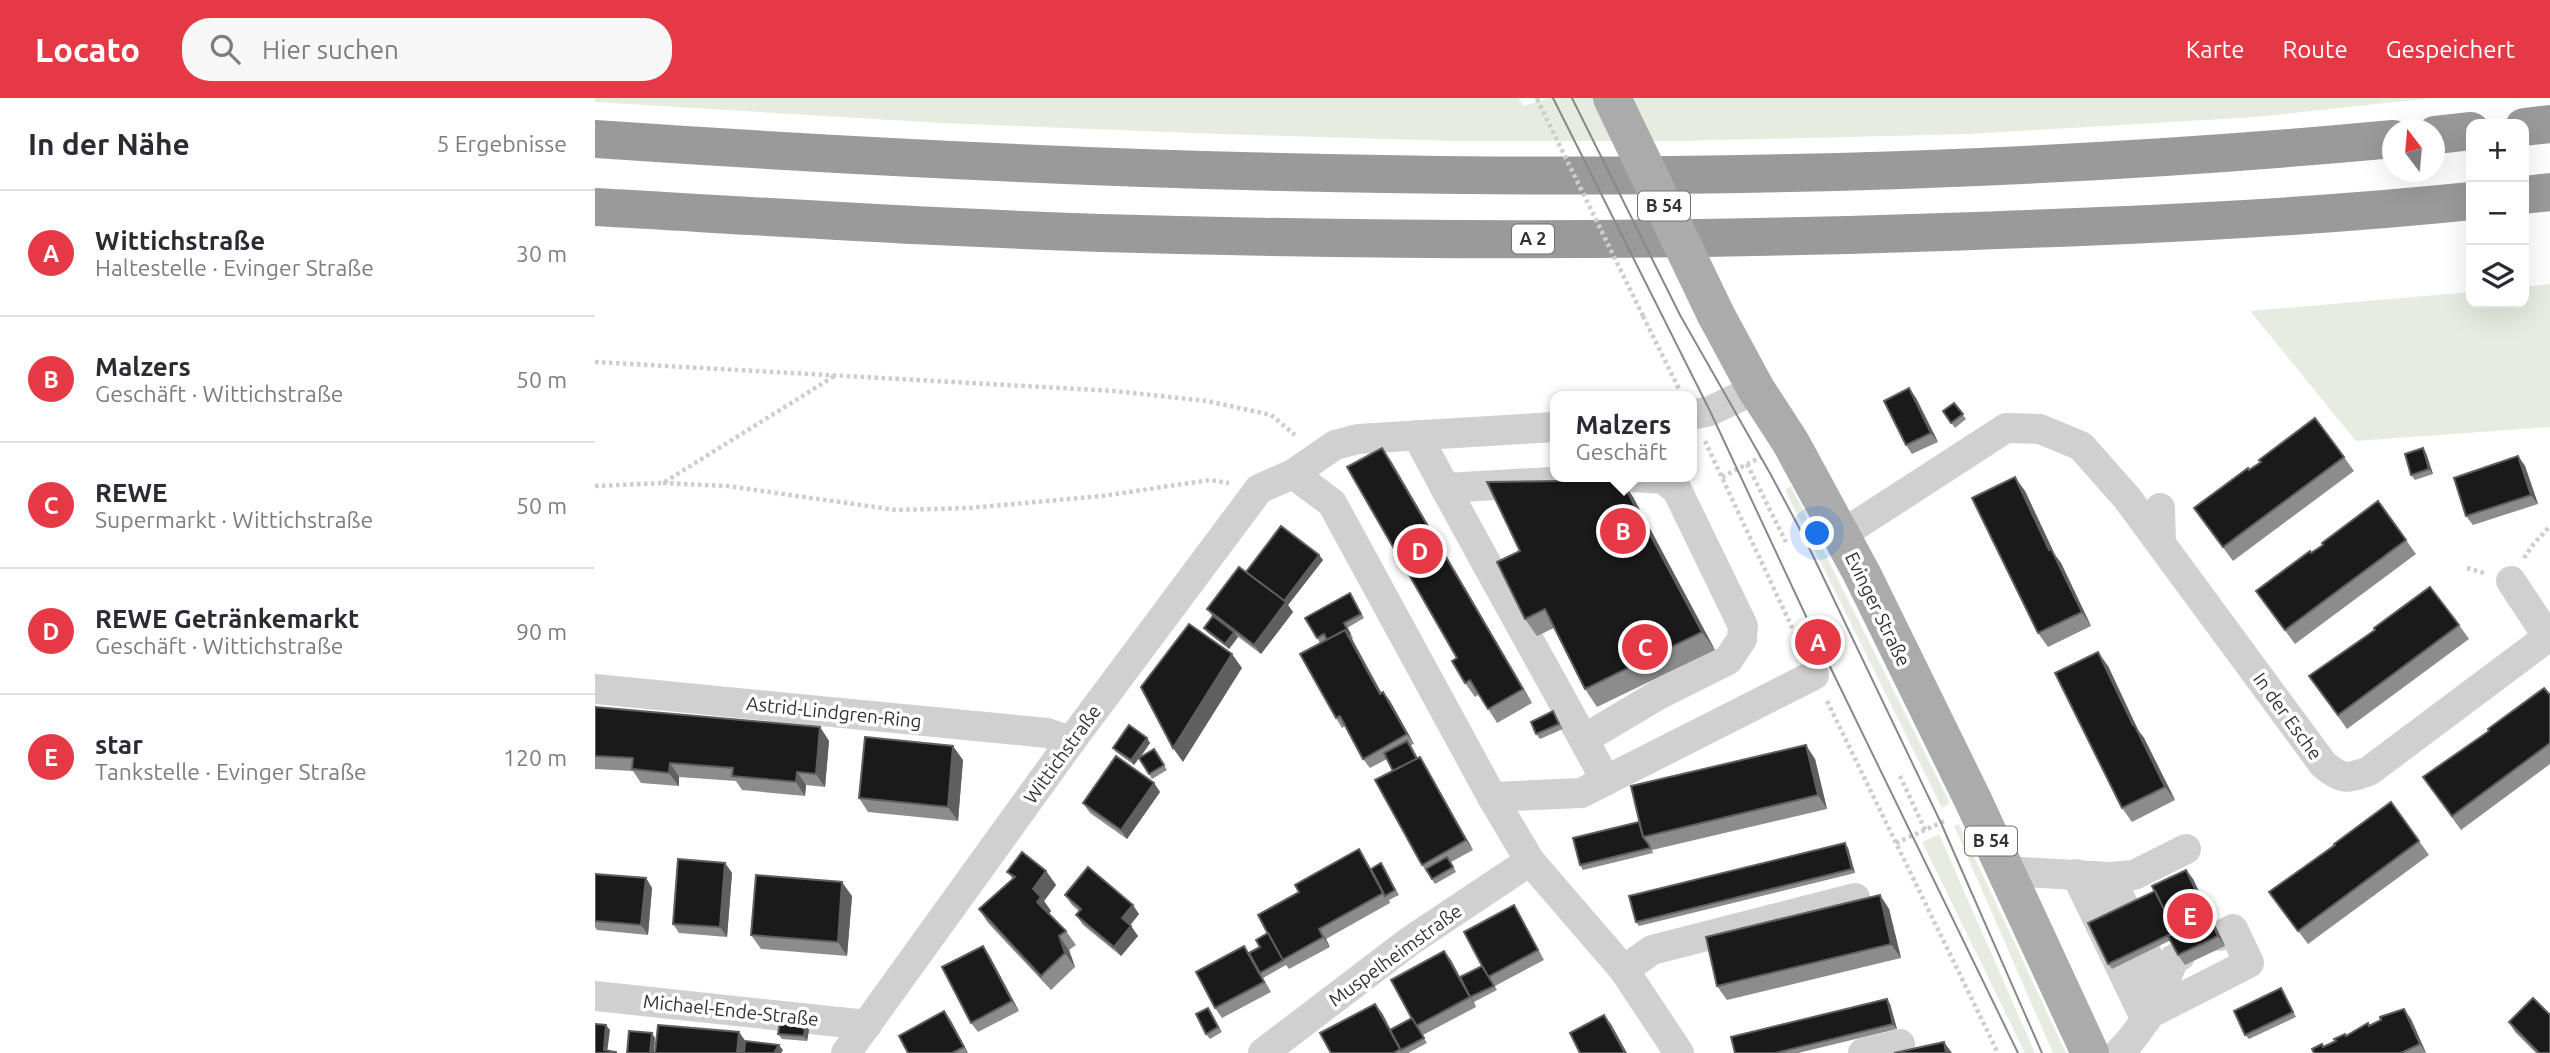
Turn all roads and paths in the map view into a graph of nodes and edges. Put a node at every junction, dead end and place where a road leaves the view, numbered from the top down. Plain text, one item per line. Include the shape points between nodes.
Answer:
1 (1612, 98) edge
2 (1537, 99) edge
3 (2550, 124) edge
4 (2529, 126) edge
5 (2466, 132) edge
6 (2445, 134) edge
7 (595, 139) edge
8 (2382, 140) edge
9 (2550, 192) edge
10 (2529, 194) edge
11 (2466, 201) edge
12 (595, 207) edge
13 (595, 362) edge
14 (836, 375) junction
15 (1756, 389) junction
16 (1680, 391) edge
17 (1550, 427) edge
18 (1698, 428) edge
19 (1294, 435) dead end
20 (1417, 435) junction
21 (1747, 464) dead end
22 (1293, 474) junction
23 (1550, 482) edge
24 (1666, 482) edge
25 (663, 483) junction
26 (1234, 484) dead end
27 (595, 486) edge
28 (1445, 488) junction
29 (2160, 508) dead end
30 (2550, 526) edge
31 (1841, 535) junction
32 (1786, 542) dead end
33 (2161, 544) junction
34 (2532, 546) dead end
35 (2511, 580) dead end
36 (2549, 638) edge
37 (1814, 675) junction
38 (595, 689) edge
39 (1584, 739) junction
40 (1071, 741) junction
41 (1900, 776) dead end
42 (1606, 781) junction
43 (1492, 797) junction
44 (1925, 830) dead end
45 (2186, 849) dead end
46 (1529, 861) junction
47 (2005, 870) junction
48 (2076, 874) junction
49 (2122, 876) junction
50 (1855, 898) edge
51 (2220, 936) edge
52 (1624, 970) junction
53 (595, 996) edge
54 (2153, 1006) junction
55 (867, 1025) junction
56 (1900, 1044) dead end
57 (846, 1053) edge
58 (1263, 1053) edge
59 (1679, 1053) edge
60 (1863, 1053) edge
61 (1998, 1053) edge
62 (2089, 1053) edge
63 (2119, 1053) edge

1 - 15 main road, Evinger Straße / B 54, bridge
2 - 16 path, bridge
3 - 4 highway
5 - 6 highway
7 - 8 highway via 947,160 1495,174 1973,167 2253,152
9 - 10 highway
11 - 12 highway, A 2 via 2116,226 1798,237 1484,240 1175,235
13 - 14 path
14 - 19 path via 1207,401 1271,415
14 - 25 path
15 - 18 street via 1710,411
15 - 31 main road, Evinger Straße / B 54
17 - 20 street, Wittichstraße
18 - 37 path
20 - 22 street, Wittichstraße via 1335,445
20 - 28 street
21 - 32 path
22 - 40 street, Wittichstraße via 1259,489
22 - 43 street via 1332,503
23 - 28 street
24 - 39 street via 1677,490 1743,626 1742,639 1728,660
25 - 26 path via 727,486 897,510 1102,496 1210,480
25 - 27 path
28 - 39 street
29 - 33 street
30 - 34 path
31 - 33 street, In der Esche via 2006,428 2041,429 2081,446
31 - 47 main road, Evinger Straße / B 54
33 - 36 street, In der Esche via 2323,764 2349,778 2369,771
35 - 36 street, In der Esche
37 - 42 street
37 - 61 path
38 - 40 street, Astrid-Lindgren-Ring via 1047,733
39 - 42 street
40 - 55 street, Wittichstraße
41 - 44 path
42 - 43 street via 1581,793
43 - 46 street
45 - 49 street
46 - 52 street
46 - 58 street, Muspelheimstraße via 1410,941
47 - 48 street
47 - 62 main road, Evinger Straße / B 54
48 - 49 street
48 - 54 street
49 - 54 street
49 - 54 street via 2177,957
50 - 52 street via 1652,950
51 - 54 street via 2233,929 2249,963
52 - 59 street
53 - 55 street, Michael-Ende-Straße
54 - 63 street via 2137,1036
55 - 57 street, Wittichstraße
56 - 60 street

